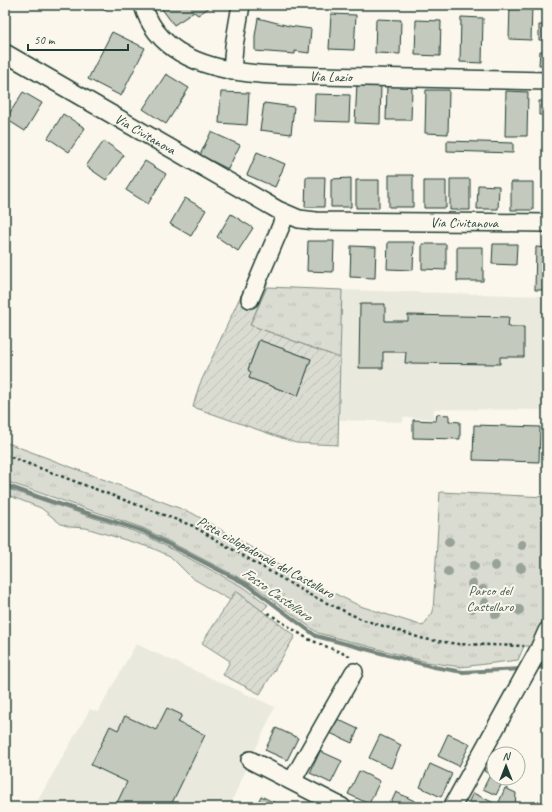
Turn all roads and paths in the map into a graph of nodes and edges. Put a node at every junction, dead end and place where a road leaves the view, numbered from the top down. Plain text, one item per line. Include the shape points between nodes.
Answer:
1 (143, 5) edge
2 (241, 5) edge
3 (5, 53) edge
4 (232, 71) junction
5 (547, 81) edge
6 (286, 214) junction
7 (547, 223) edge
8 (250, 299) dead end
9 (5, 455) edge
10 (268, 613) dead end
11 (547, 631) edge
12 (532, 648) junction
13 (354, 672) joint
14 (250, 760) dead end
15 (292, 781) junction
16 (324, 803) edge
17 (342, 807) edge
18 (452, 807) edge

1 - 4 street, Via Lazio via 159,36 176,51
2 - 4 street
3 - 6 street, Via Civitanova
4 - 5 street, Via Lazio via 275,75
6 - 7 street, Via Civitanova via 316,221
6 - 8 street
9 - 12 path, Pista ciclopedonale del Castellaro via 193,526 308,594 362,619 424,639 458,644
10 - 13 path via 308,639 354,658
11 - 12 street
12 - 18 street via 522,681
13 - 15 street
14 - 15 street
15 - 16 street
16 - 17 street

